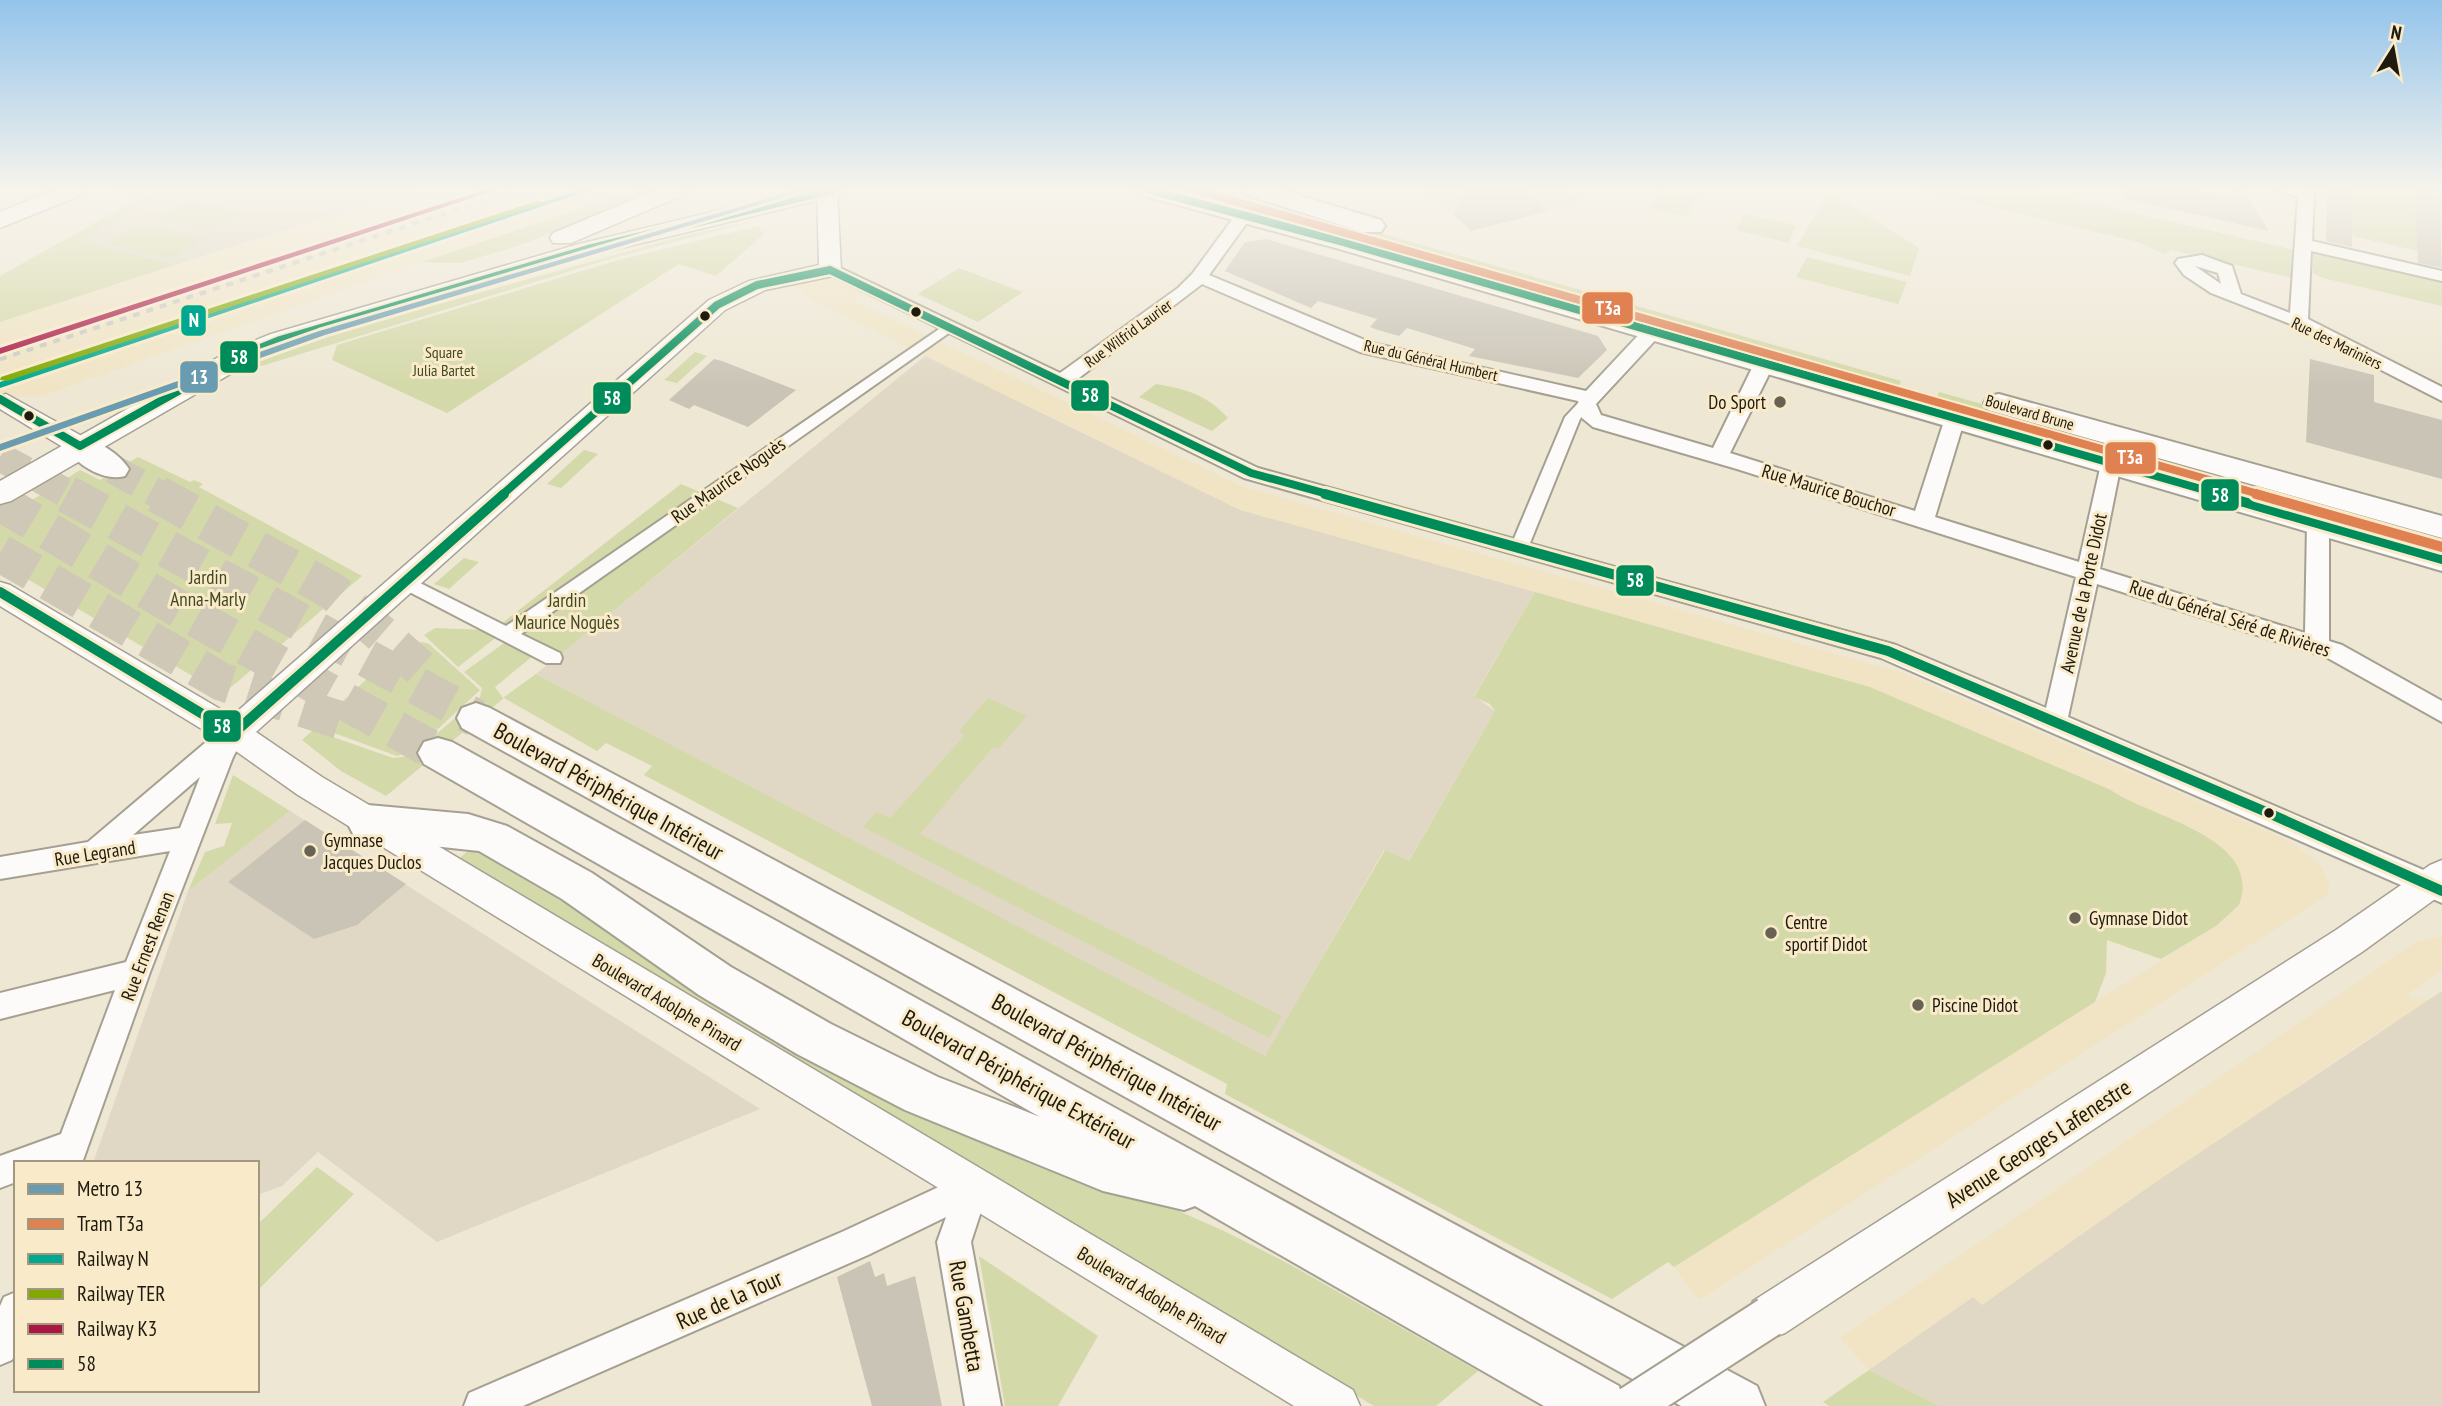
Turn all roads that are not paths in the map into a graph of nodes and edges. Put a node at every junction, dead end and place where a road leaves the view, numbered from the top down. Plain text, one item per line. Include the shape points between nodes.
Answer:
1 (528, 256) edge
2 (567, 256) edge
3 (830, 256) edge
4 (1213, 256) edge
5 (1390, 256) edge
6 (1477, 256) edge
7 (2303, 256) edge
8 (2354, 256) edge
9 (830, 270) junction
10 (509, 271) junction
11 (1199, 276) junction
12 (2442, 276) edge
13 (2232, 294) dead end
14 (2299, 321) junction
15 (948, 327) junction
16 (1653, 331) junction
17 (1764, 364) junction
18 (1062, 381) junction
19 (2442, 395) edge
20 (1587, 400) junction
21 (6, 402) dead end
22 (1955, 418) junction
23 (80, 446) junction
24 (1719, 456) junction
25 (2111, 464) junction
26 (113, 469) tunnel mouth
27 (0, 494) edge
28 (1923, 520) junction
29 (2318, 524) junction
30 (2442, 527) edge
31 (1519, 548) junction
32 (2442, 559) edge
33 (2087, 573) junction
34 (402, 580) junction
35 (0, 592) edge
36 (508, 634) junction
37 (2317, 645) junction
38 (553, 658) dead end
39 (2442, 713) edge
40 (476, 718) tunnel mouth
41 (2054, 721) junction
42 (234, 733) junction
43 (438, 752) tunnel mouth
44 (368, 822) junction
45 (189, 837) junction
46 (94, 853) junction
47 (0, 868) edge
48 (2437, 883) edge
49 (136, 972) junction
50 (0, 1006) edge
51 (69, 1154) edge
52 (36, 1161) edge
53 (973, 1186) junction
54 (1226, 1195) junction
55 (14, 1314) edge
56 (0, 1348) edge
57 (482, 1406) edge
58 (983, 1406) edge
59 (1337, 1406) edge
60 (1599, 1406) edge
61 (1631, 1406) edge
62 (1737, 1406) edge

1 - 10 main road
2 - 10 main road
3 - 9 street
4 - 11 street, Rue Wilfrid Laurier
5 - 16 main road, Boulevard Brune
6 - 30 main road, Boulevard Brune
7 - 14 street
8 - 12 street
9 - 15 street
9 - 34 street via 758,284 728,297
10 - 23 main road via 280,340 242,356
11 - 18 street, Rue Wilfrid Laurier via 1184,292
11 - 20 street, Rue du Général Humbert via 1367,348 1548,386
13 - 14 street, Rue des Mariniers via 2274,315
14 - 19 street, Rue des Mariniers
15 - 18 street
15 - 36 street, Rue Maurice Noguès
16 - 17 main road, Boulevard Brune
16 - 20 street
17 - 22 main road, Boulevard Brune
17 - 24 street
18 - 31 street via 1251,473
20 - 24 street, Rue Maurice Bouchor via 1592,418 1616,429
20 - 31 street via 1573,418
21 - 23 street
22 - 25 main road, Boulevard Brune
22 - 28 street
23 - 26 main road
23 - 27 main road
24 - 28 street, Rue Maurice Bouchor
25 - 29 main road, Boulevard Brune
25 - 33 street, Avenue de la Porte Didot
28 - 33 street, Rue Maurice Bouchor
29 - 32 main road, Boulevard Brune
29 - 37 street
31 - 41 street via 1888,651
33 - 37 street, Rue du Général Séré de Rivières
33 - 41 street, Avenue de la Porte Didot
34 - 36 street
34 - 42 street
35 - 42 street, Boulevard Adolphe Pinard
36 - 38 street
37 - 39 street, Rue du Général Séré de Rivières
40 - 62 main road, Boulevard Périphérique Intérieur
41 - 48 street
42 - 44 street, Boulevard Adolphe Pinard
42 - 45 street, Rue Ernest Renan
42 - 46 street
43 - 54 main road, Boulevard Périphérique Extérieur
44 - 53 street, Boulevard Adolphe Pinard
44 - 54 main road via 468,831 492,838 577,886 715,981 922,1094 1103,1166
45 - 46 street, Rue Legrand
45 - 49 street, Rue Ernest Renan
46 - 47 street, Rue Legrand
48 - 61 street, Avenue Georges Lafenestre, bridge
49 - 50 street
49 - 51 street, Rue Ernest Renan
51 - 52 street
53 - 57 street, Rue de la Tour via 856,1243
53 - 58 street, Rue Gambetta via 954,1242
53 - 59 street, Boulevard Adolphe Pinard
54 - 60 main road, Boulevard Périphérique Extérieur
55 - 56 street

